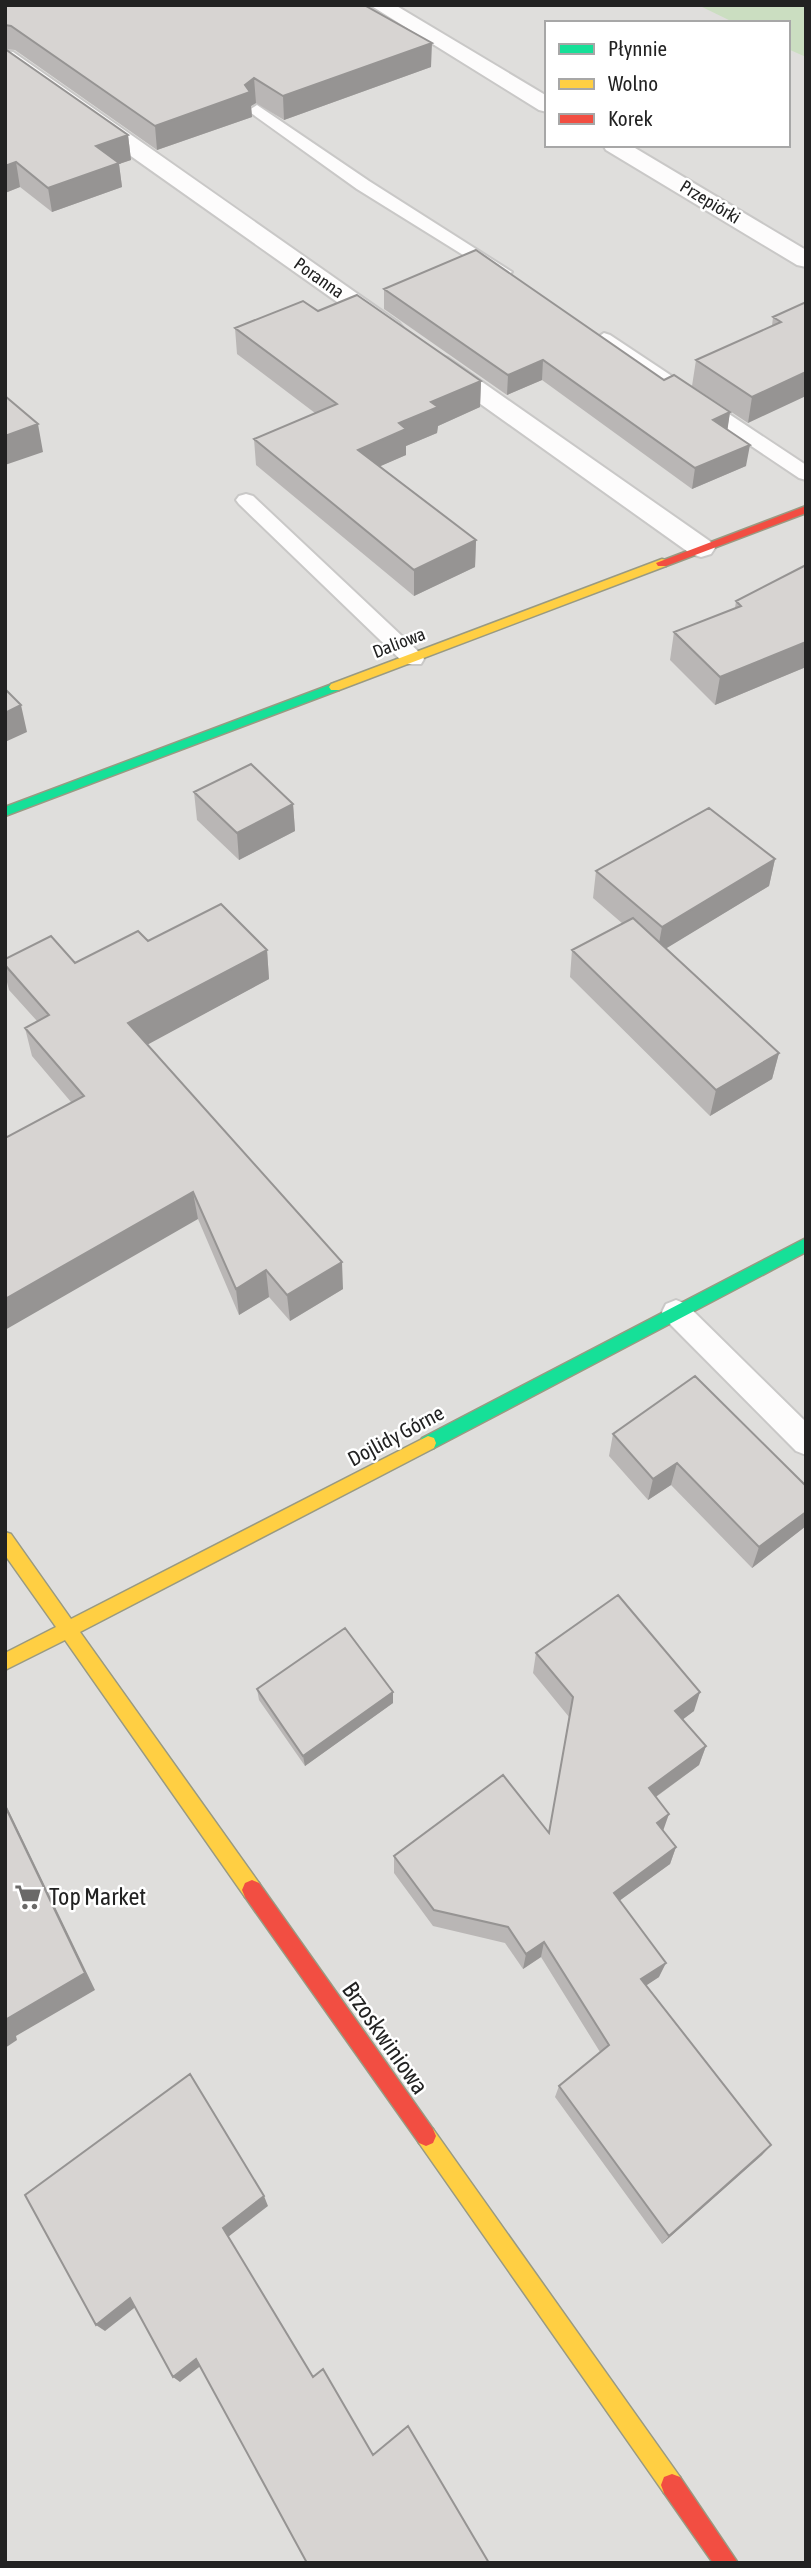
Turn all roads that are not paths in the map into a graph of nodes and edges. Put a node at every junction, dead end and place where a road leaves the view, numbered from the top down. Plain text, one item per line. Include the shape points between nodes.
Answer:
1 (380, 5) edge
2 (5, 57) edge
3 (545, 104) edge
4 (257, 110) dead end
5 (617, 147) edge
6 (806, 260) edge
7 (520, 283) edge
8 (588, 329) edge
9 (806, 474) edge
10 (246, 500) dead end
11 (806, 509) edge
12 (701, 548) junction
13 (412, 659) junction
14 (5, 812) edge
15 (806, 1244) edge
16 (676, 1312) junction
17 (806, 1442) edge
18 (5, 1540) edge
19 (68, 1630) junction
20 (5, 1662) edge
21 (727, 2563) edge

1 - 3 street
2 - 12 street, Poranna
4 - 7 lane via 363,186
5 - 6 street, Przepiórki
8 - 9 lane
10 - 13 lane
11 - 12 street, Daliowa
12 - 13 street, Daliowa
13 - 14 street, Daliowa
15 - 16 street, Dojlidy Górne
16 - 17 lane
16 - 19 street, Dojlidy Górne
18 - 19 street, Brzoskwiniowa
19 - 20 street, Dojlidy Górne
19 - 21 street, Brzoskwiniowa

